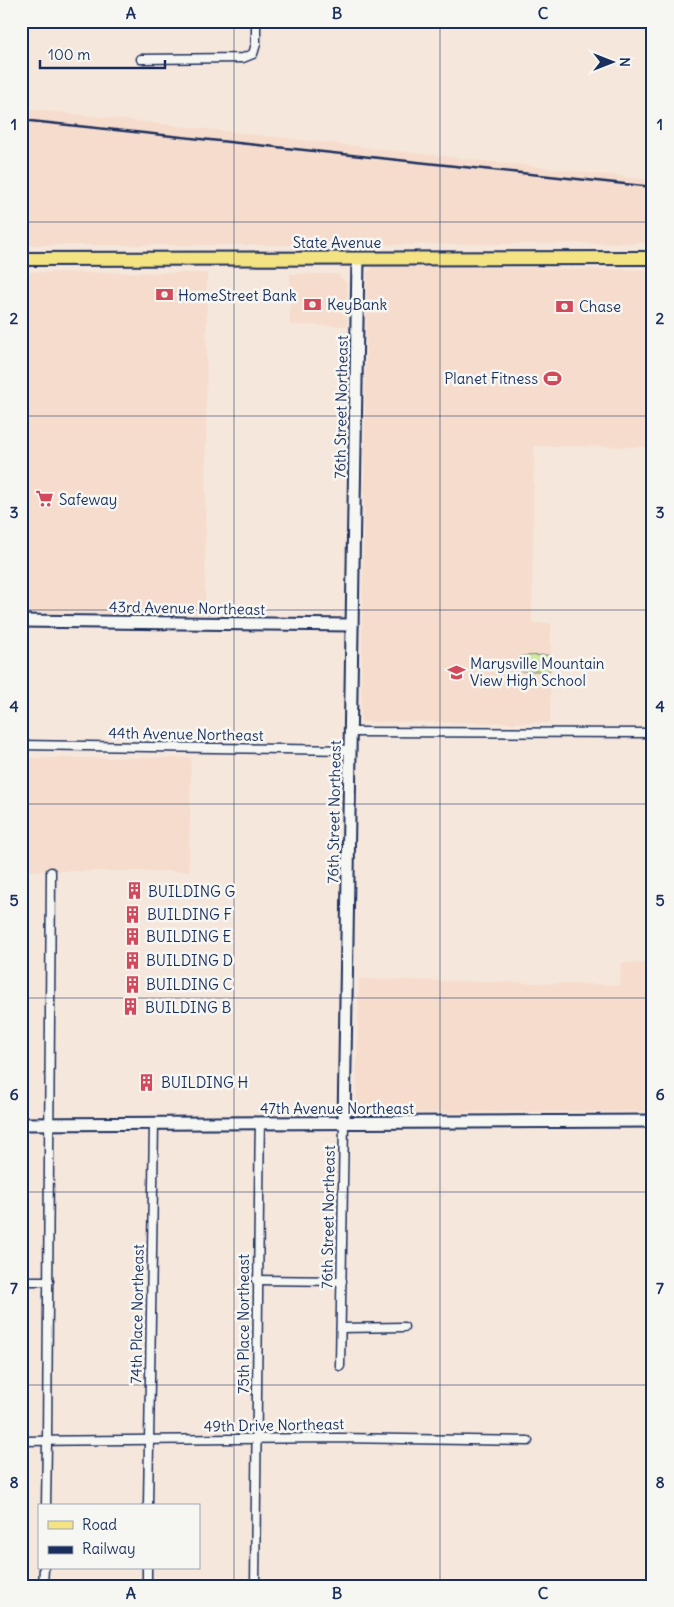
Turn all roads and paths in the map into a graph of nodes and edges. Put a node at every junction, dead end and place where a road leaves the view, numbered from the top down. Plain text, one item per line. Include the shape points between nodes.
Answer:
1 (256, 21) edge
2 (141, 60) dead end
3 (653, 258) edge
4 (21, 259) edge
5 (358, 259) junction
6 (21, 620) edge
7 (352, 625) junction
8 (350, 732) junction
9 (653, 733) edge
10 (21, 745) edge
11 (350, 750) junction
12 (51, 872) dead end
13 (344, 1122) junction
14 (653, 1122) edge
15 (154, 1123) junction
16 (260, 1123) junction
17 (21, 1124) edge
18 (49, 1124) junction
19 (256, 1280) junction
20 (48, 1281) junction
21 (342, 1281) junction
22 (21, 1282) edge
23 (404, 1327) dead end
24 (341, 1328) junction
25 (340, 1366) dead end
26 (150, 1440) junction
27 (257, 1440) junction
28 (21, 1441) edge
29 (528, 1441) dead end
30 (47, 1442) junction
31 (46, 1504) edge
32 (148, 1504) edge
33 (44, 1570) edge
34 (147, 1570) edge
35 (43, 1586) edge
36 (147, 1586) edge
37 (255, 1586) edge

1 - 2 street via 253,54 243,58
3 - 5 main road, State Avenue
4 - 5 main road, State Avenue
5 - 7 street, 76th Street Northeast
6 - 7 street, 43rd Avenue Northeast
7 - 8 street, 76th Street Northeast
8 - 9 street
8 - 11 street, 76th Street Northeast
10 - 11 street, 44th Avenue Northeast
11 - 13 street, 76th Street Northeast
12 - 18 street
13 - 14 street, 47th Avenue Northeast
13 - 16 street, 47th Avenue Northeast
13 - 21 street, 76th Street Northeast
15 - 16 street, 47th Avenue Northeast
15 - 18 street, 47th Avenue Northeast
15 - 26 street, 74th Place Northeast
16 - 19 street, 75th Place Northeast
17 - 18 street, 47th Avenue Northeast
18 - 20 street
19 - 21 street
19 - 27 street, 75th Place Northeast
20 - 22 street
20 - 30 street
21 - 24 street, 76th Street Northeast
23 - 24 street
24 - 25 street, 76th Street Northeast
26 - 27 street, 49th Drive Northeast
26 - 30 street, 49th Drive Northeast
26 - 32 street, 74th Place Northeast
27 - 29 street, 49th Drive Northeast
27 - 37 street, 75th Place Northeast
28 - 30 street, 49th Drive Northeast
30 - 31 street
33 - 35 street
34 - 36 street

